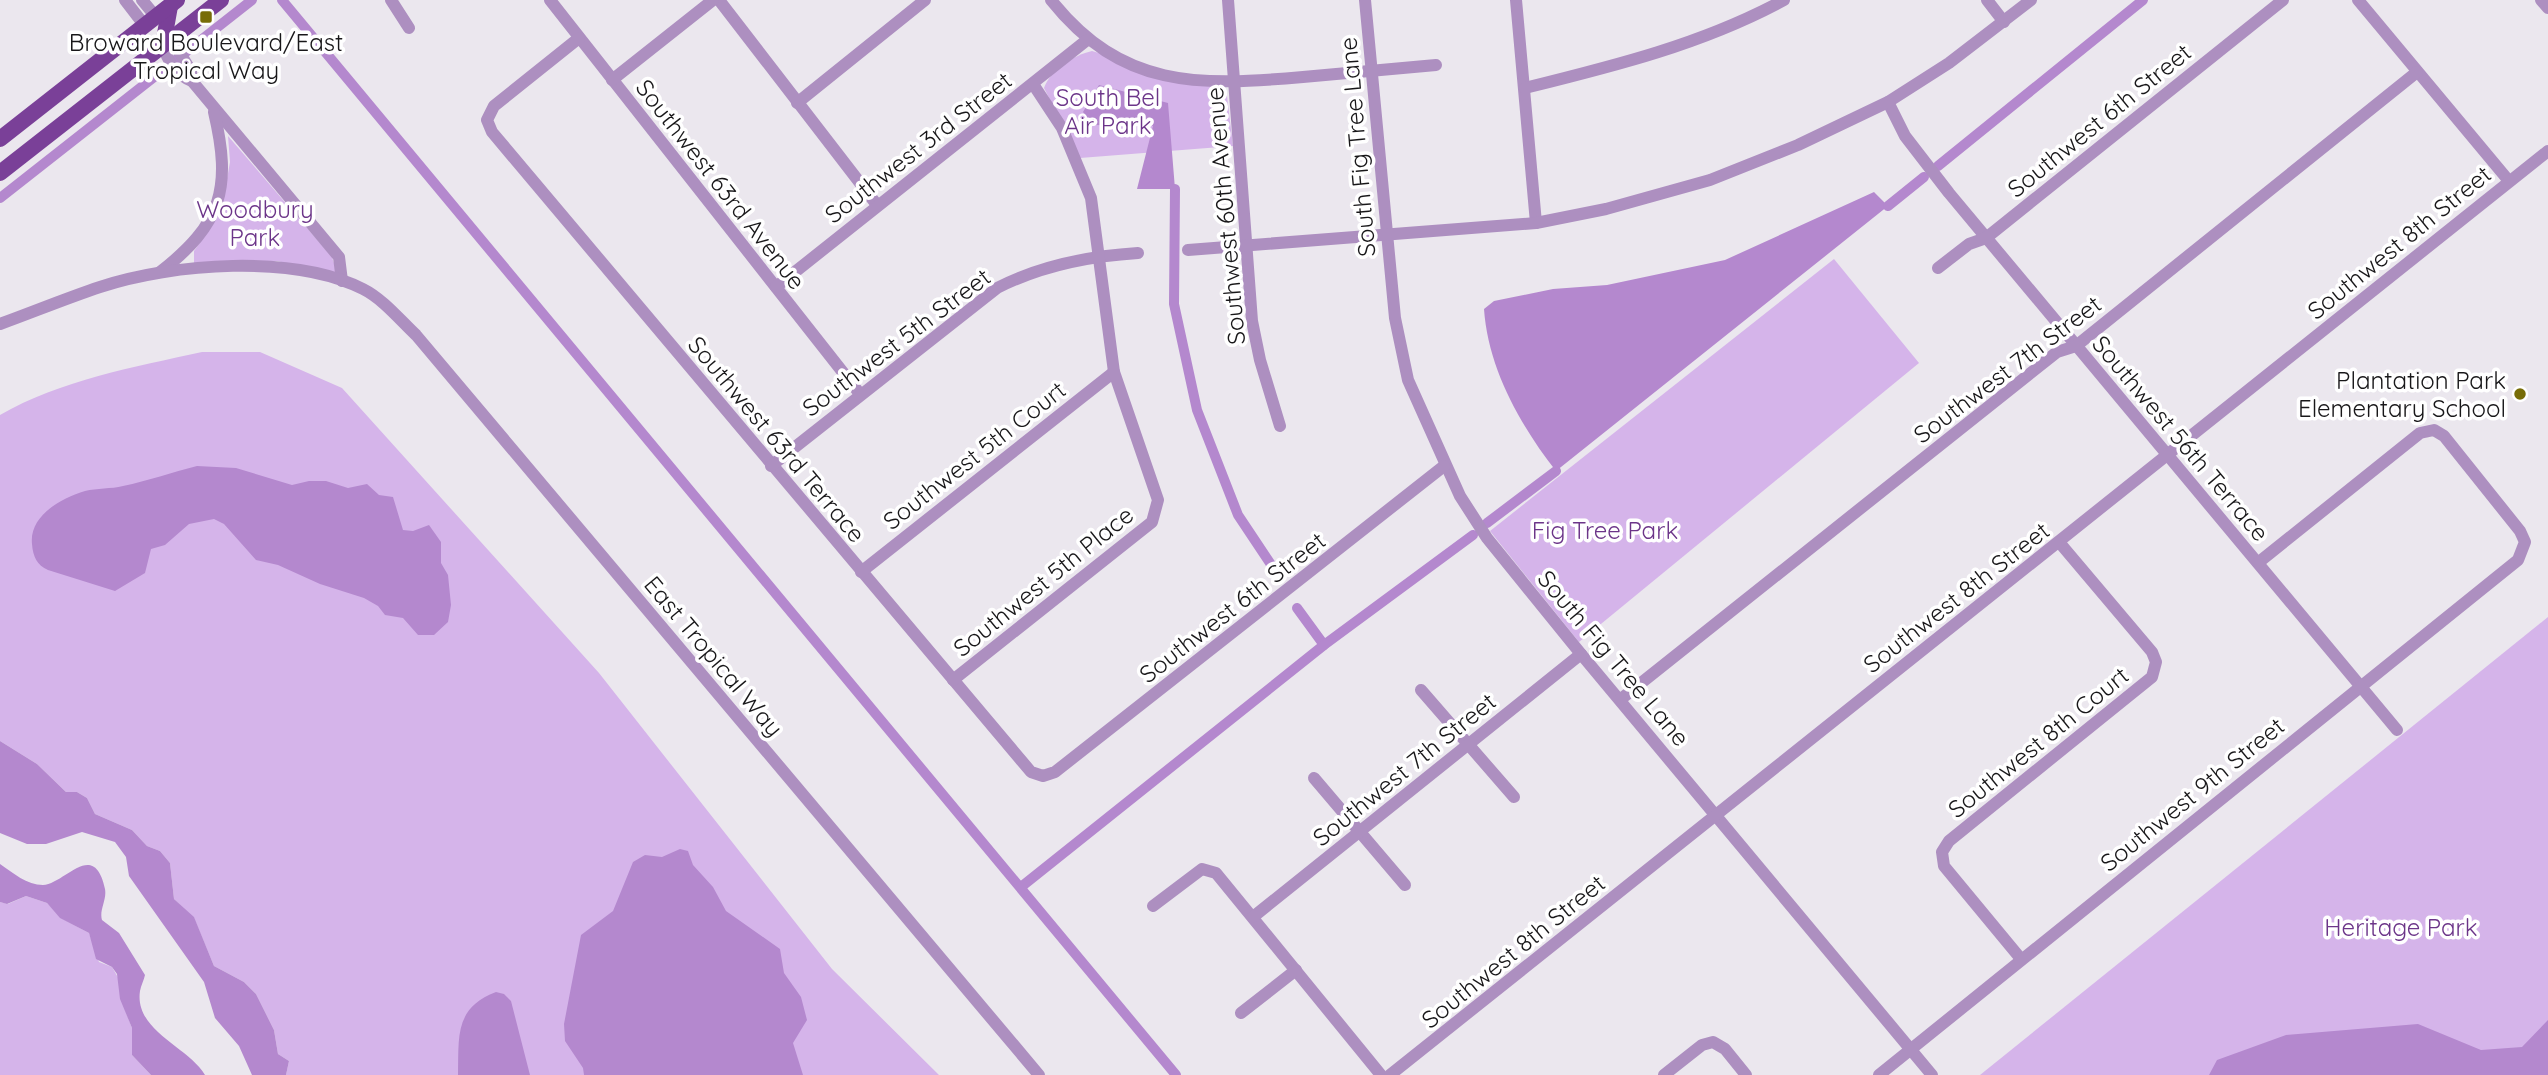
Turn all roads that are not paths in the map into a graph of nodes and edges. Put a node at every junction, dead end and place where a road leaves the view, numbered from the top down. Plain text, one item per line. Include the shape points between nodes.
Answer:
1 (125, 0) edge
2 (142, 0) edge
3 (222, 0) edge
4 (391, 0) edge
5 (550, 0) edge
6 (713, 0) edge
7 (719, 0) edge
8 (925, 0) edge
9 (1051, 0) edge
10 (1228, 0) edge
11 (1364, 0) edge
12 (1516, 0) edge
13 (1784, 0) edge
14 (1987, 0) edge
15 (2031, 0) edge
16 (2283, 0) edge
17 (2358, 0) edge
18 (2541, 0) edge
19 (174, 3) edge
20 (2548, 8) edge
21 (150, 21) junction
22 (2004, 22) junction
23 (409, 28) dead end
24 (579, 38) junction
25 (1087, 40) junction
26 (169, 48) junction
27 (1436, 65) dead end
28 (1370, 71) junction
29 (2417, 72) junction
30 (612, 79) junction
31 (1234, 83) junction
32 (1032, 84) junction
33 (1525, 88) junction
34 (1888, 102) junction
35 (797, 103) junction
36 (214, 110) junction
37 (0, 139) edge
38 (2548, 151) edge
39 (0, 173) edge
40 (2509, 181) junction
41 (877, 205) junction
42 (1536, 223) junction
43 (1386, 237) junction
44 (1986, 238) junction
45 (1245, 245) junction
46 (1188, 250) dead end
47 (1138, 253) dead end
48 (1099, 256) junction
49 (1938, 268) dead end
50 (159, 272) junction
51 (342, 281) junction
52 (776, 287) junction
53 (0, 324) edge
54 (2076, 346) junction
55 (1114, 372) junction
56 (860, 394) junction
57 (1280, 426) dead end
58 (2168, 455) junction
59 (771, 466) junction
60 (1444, 466) junction
61 (2059, 542) junction
62 (2259, 562) junction
63 (861, 572) junction
64 (1581, 654) junction
65 (953, 680) junction
66 (2361, 686) junction
67 (1421, 690) dead end
68 (1621, 699) junction
69 (2397, 730) dead end
70 (1468, 744) junction
71 (1043, 776) joint
72 (1314, 778) dead end
73 (1514, 797) dead end
74 (1717, 814) junction
75 (1359, 832) junction
76 (1405, 885) dead end
77 (1153, 906) dead end
78 (1253, 917) junction
79 (2021, 959) junction
80 (1296, 970) junction
81 (1241, 1013) dead end
82 (1910, 1049) junction
83 (1039, 1075) edge
84 (1381, 1075) edge
85 (1390, 1075) edge
86 (1664, 1075) edge
87 (1746, 1075) edge
88 (1879, 1075) edge
89 (1932, 1075) edge

1 - 21 street
2 - 21 street
3 - 26 main road
4 - 23 street
5 - 24 street, Southwest 63rd Avenue
6 - 30 street
7 - 35 street
8 - 35 street
9 - 25 street
10 - 31 street, Southwest 60th Avenue
11 - 28 street, South Fig Tree Lane
12 - 33 street
13 - 33 street via 1706,37 1624,64
14 - 22 street
15 - 22 street
16 - 44 street, Southwest 6th Street
17 - 29 street
18 - 20 street
19 - 21 main road
19 - 26 main road
21 - 37 main road
22 - 34 street
24 - 30 street, Southwest 63rd Avenue
24 - 59 street, Southwest 63rd Terrace via 494,106 487,120 492,132
25 - 31 street via 1126,63 1159,74 1196,82
25 - 32 street, Southwest 3rd Street
26 - 36 street, East Tropical Way
26 - 39 main road
27 - 28 street
28 - 31 street
28 - 43 street, South Fig Tree Lane
29 - 40 street
29 - 54 street, Southwest 7th Street
30 - 52 street, Southwest 63rd Avenue
31 - 45 street, Southwest 60th Avenue
32 - 41 street, Southwest 3rd Street
32 - 48 street via 1075,156 1091,198
33 - 42 street
34 - 42 street via 1710,180
34 - 44 street, Southwest 56th Terrace via 1905,136
35 - 41 street
36 - 50 street, East Tropical Way via 222,144 220,195 209,223 191,248
36 - 51 street, East Tropical Way via 339,257
38 - 40 street, Southwest 8th Street
40 - 58 street, Southwest 8th Street
41 - 52 street, Southwest 3rd Street
42 - 43 street
43 - 45 street
43 - 60 street, South Fig Tree Lane via 1408,380
44 - 49 street, Southwest 6th Street via 1969,244
44 - 54 street, Southwest 56th Terrace
45 - 46 street
45 - 57 street, Southwest 60th Avenue via 1260,360
47 - 48 street, Southwest 5th Street
48 - 55 street
48 - 56 street, Southwest 5th Street via 1020,276 997,288
50 - 51 street, East Tropical Way via 262,265
50 - 53 street, East Tropical Way via 102,286
51 - 83 street, East Tropical Way via 365,289 416,335
52 - 56 street, Southwest 63rd Avenue
54 - 58 street, Southwest 56th Terrace
54 - 68 street, Southwest 7th Street via 2057,352
55 - 63 street, Southwest 5th Court
55 - 65 street, Southwest 5th Place via 1158,500 1152,522
56 - 59 street, Southwest 5th Street
58 - 61 street, Southwest 8th Street
58 - 62 street, Southwest 56th Terrace
59 - 63 street, Southwest 63rd Terrace
60 - 64 street, South Fig Tree Lane via 1487,538
60 - 71 street, Southwest 6th Street via 1055,772
61 - 74 street, Southwest 8th Street
61 - 79 street, Southwest 8th Court via 2156,662 2152,677 1949,841 1942,852 1944,866
62 - 66 street, Southwest 56th Terrace
62 - 66 street, Southwest 9th Street via 2420,433 2434,430 2444,436 2525,542 2518,560
63 - 65 street, Southwest 63rd Terrace
64 - 68 street, South Fig Tree Lane
64 - 70 street, Southwest 7th Street
65 - 71 street, Southwest 63rd Terrace via 1031,772
66 - 69 street, Southwest 56th Terrace
66 - 79 street, Southwest 9th Street
67 - 70 street
68 - 74 street, South Fig Tree Lane
70 - 73 street
70 - 75 street, Southwest 7th Street
72 - 75 street
74 - 82 street, South Fig Tree Lane
74 - 85 street, Southwest 8th Street
75 - 76 street
75 - 78 street, Southwest 7th Street
77 - 78 street via 1202,869 1216,873
78 - 80 street
79 - 82 street, Southwest 9th Street
80 - 81 street
80 - 84 street
82 - 88 street, Southwest 9th Street
82 - 89 street, South Fig Tree Lane
86 - 87 street via 1702,1045 1713,1042 1725,1049

